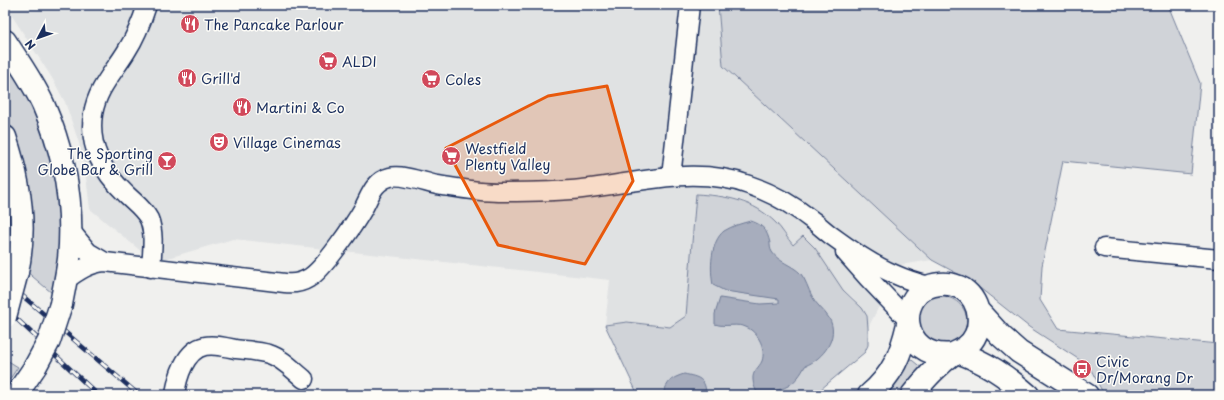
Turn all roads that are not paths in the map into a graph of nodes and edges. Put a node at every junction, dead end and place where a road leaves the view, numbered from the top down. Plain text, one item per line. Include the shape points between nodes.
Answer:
1 (147, 5) edge
2 (690, 5) edge
3 (5, 41) edge
4 (5, 137) edge
5 (671, 177) junction
6 (70, 230) junction
7 (831, 236) junction
8 (1104, 248) dead end
9 (1219, 259) edge
10 (105, 262) junction
11 (151, 268) junction
12 (66, 280) junction
13 (929, 286) junction
14 (979, 312) junction
15 (5, 317) edge
16 (908, 322) junction
17 (956, 353) junction
18 (304, 378) dead end
19 (17, 394) edge
20 (175, 395) edge
21 (869, 395) edge
22 (912, 395) edge
23 (1028, 395) edge
24 (1087, 395) edge

1 - 11 street via 126,52 102,86 93,112 92,129 98,157 106,172 142,209 148,219 152,237
2 - 5 street
3 - 6 main road via 30,80 52,126 64,174
4 - 15 main road, bridge via 18,184 22,234 20,260
5 - 7 street via 715,177 766,191 786,201
5 - 11 street via 567,191 498,192 390,177 372,189 359,216 321,268 302,282 291,283
6 - 10 street via 88,252
6 - 12 main road
7 - 13 street via 885,270
7 - 16 street
8 - 9 street
10 - 11 street
10 - 12 street via 95,263 77,271
12 - 19 main road, bridge via 49,341
13 - 14 main road via 944,283 960,287 972,298
13 - 16 main road via 914,299 908,311
14 - 17 main road via 979,322 973,340
14 - 24 main road via 1019,352
16 - 17 main road via 914,339 924,349 934,354
16 - 21 main road via 896,363 882,383
17 - 22 main road via 940,364
17 - 23 main road via 992,367
18 - 20 street via 270,354 204,346 189,356 184,364

